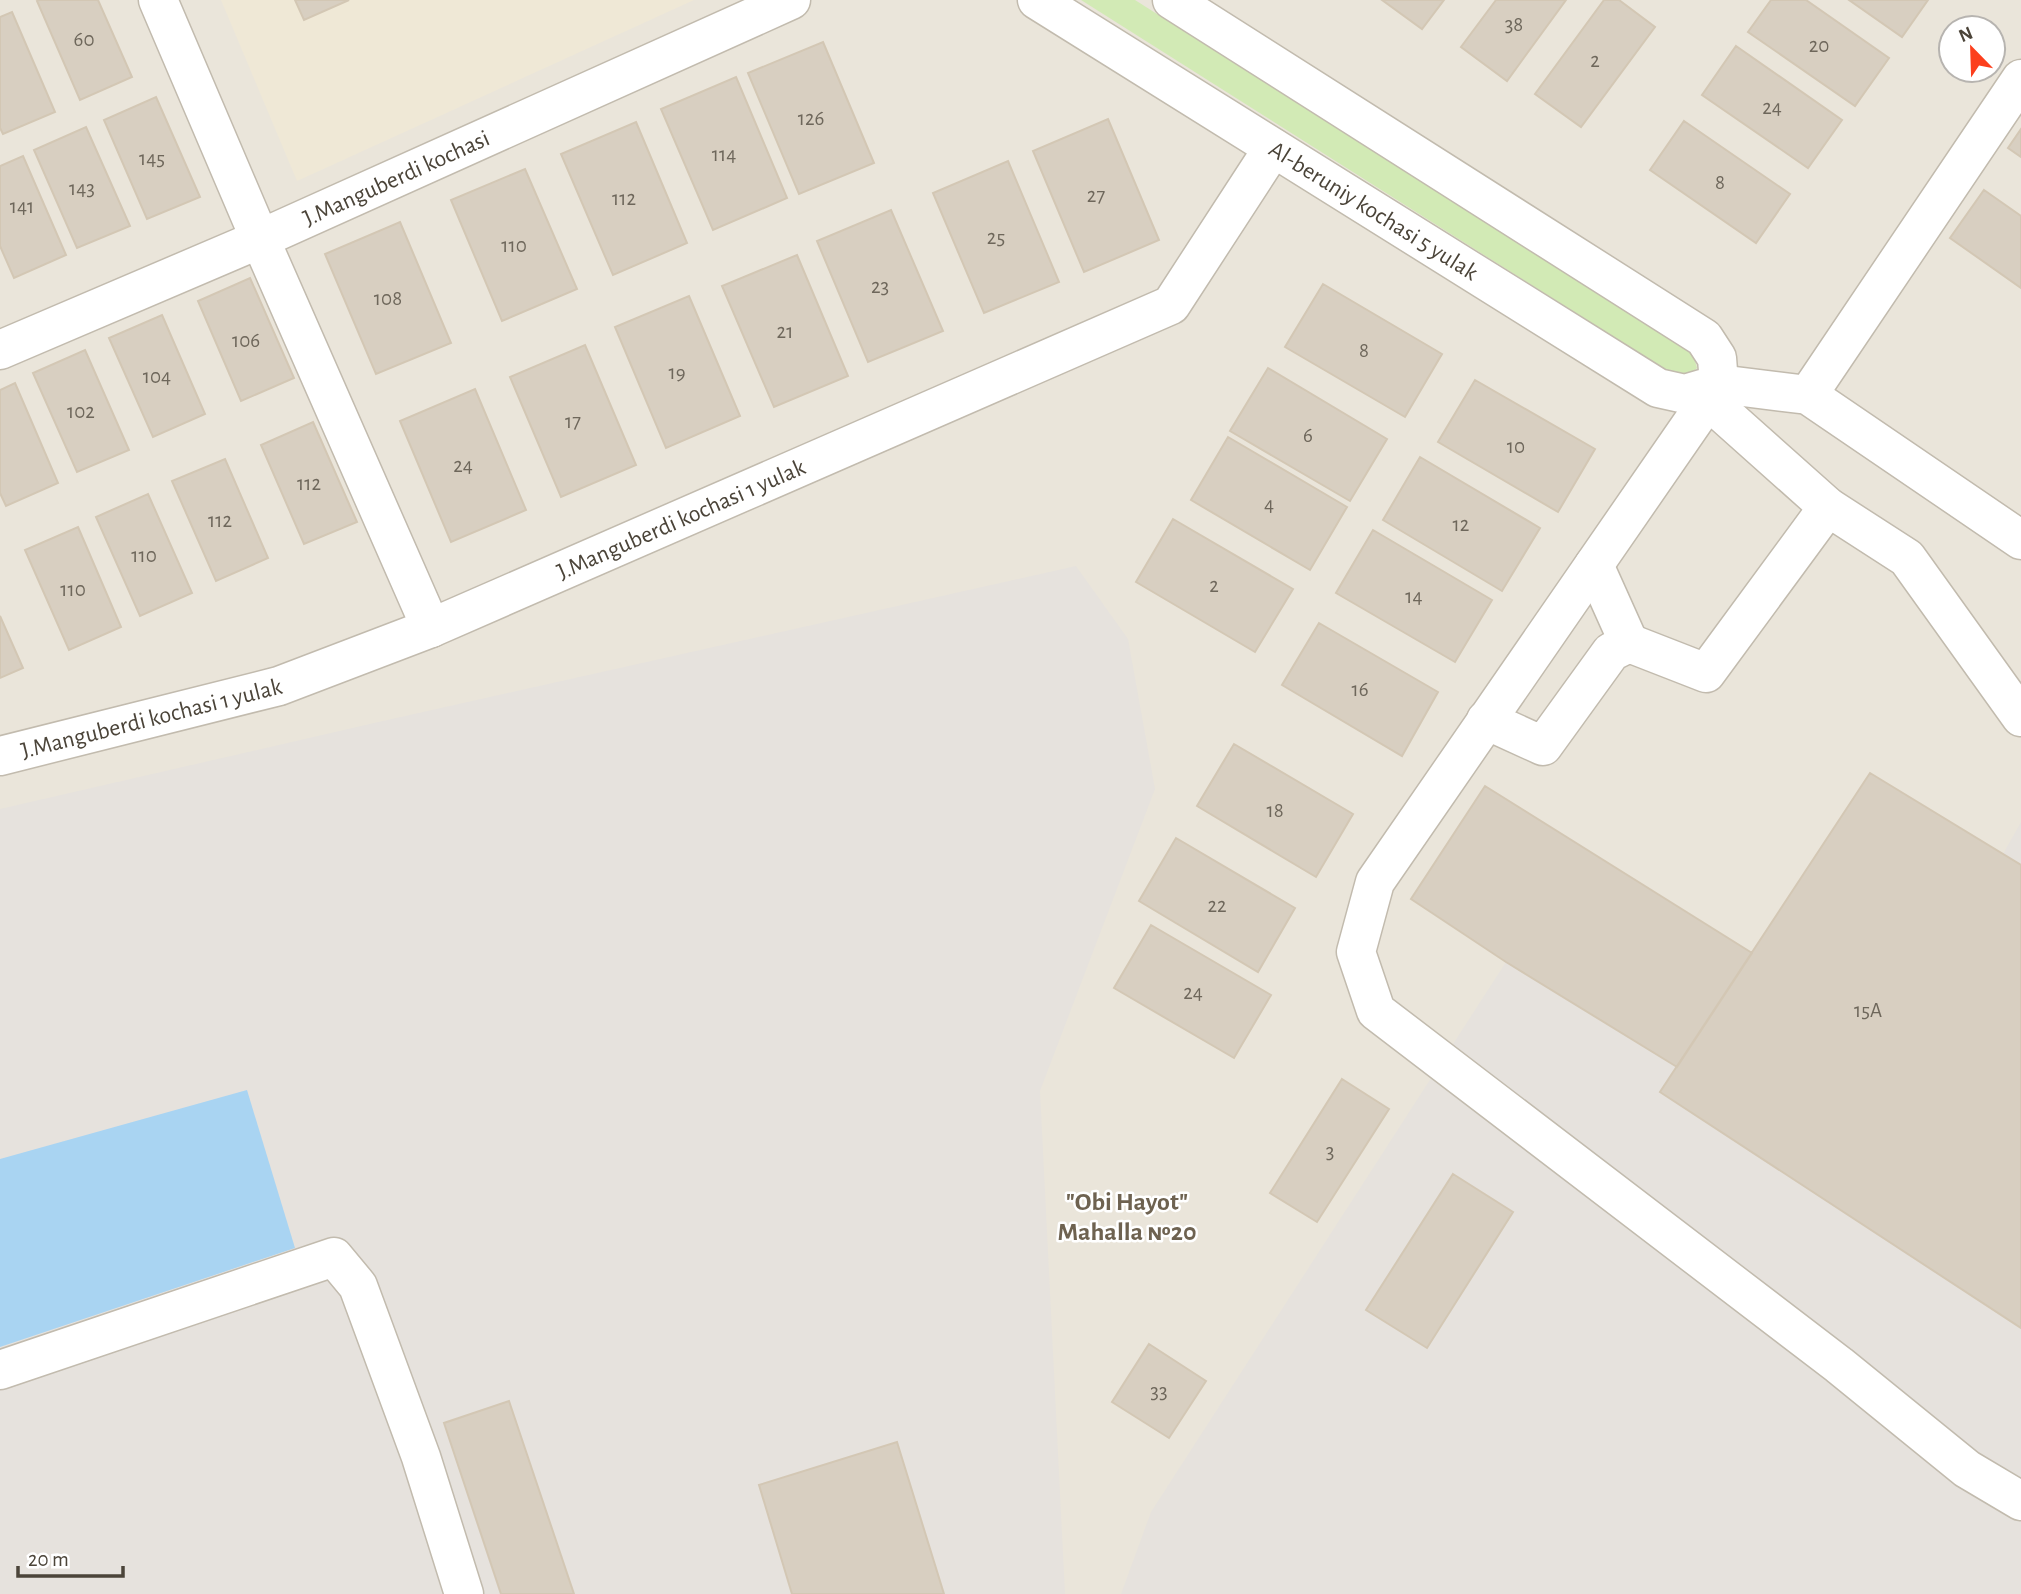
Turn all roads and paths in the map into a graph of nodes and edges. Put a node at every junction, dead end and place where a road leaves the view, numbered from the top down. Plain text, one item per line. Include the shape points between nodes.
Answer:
1 (158, 0) edge
2 (791, 0) edge
3 (1037, 0) edge
4 (1172, 0) edge
5 (2021, 79) edge
6 (1273, 148) junction
7 (260, 239) junction
8 (0, 350) edge
9 (1714, 392) junction
10 (1808, 395) junction
11 (1828, 507) junction
12 (2021, 541) edge
13 (1594, 565) junction
14 (431, 628) junction
15 (1629, 643) junction
16 (2021, 717) edge
17 (1486, 720) junction
18 (0, 756) edge
19 (0, 1370) edge
20 (2021, 1501) edge
21 (464, 1594) edge

1 - 7 street
2 - 7 street, J.Manguberdi kochasi
3 - 6 street, Al-beruniy kochasi 5 yulak
4 - 9 street via 1704,338 1717,358
5 - 10 street
6 - 9 street, Al-beruniy kochasi 5 yulak via 1658,388 1685,394
6 - 14 street, J.Manguberdi kochasi 1 yulak via 1171,305
7 - 8 street, J.Manguberdi kochasi
7 - 14 street
9 - 10 street, Al-beruniy kochasi 5 yulak
9 - 11 street
9 - 13 street
10 - 12 street, Al-beruniy kochasi 5 yulak
11 - 15 street via 1706,673
11 - 16 street via 1906,558
13 - 15 street
13 - 17 street
14 - 18 street, J.Manguberdi kochasi 1 yulak via 279,686
15 - 17 street via 1611,652 1543,746
17 - 20 street via 1375,882 1356,952 1376,1011 1839,1365 1967,1469
19 - 21 street via 334,1257 358,1286 421,1457

